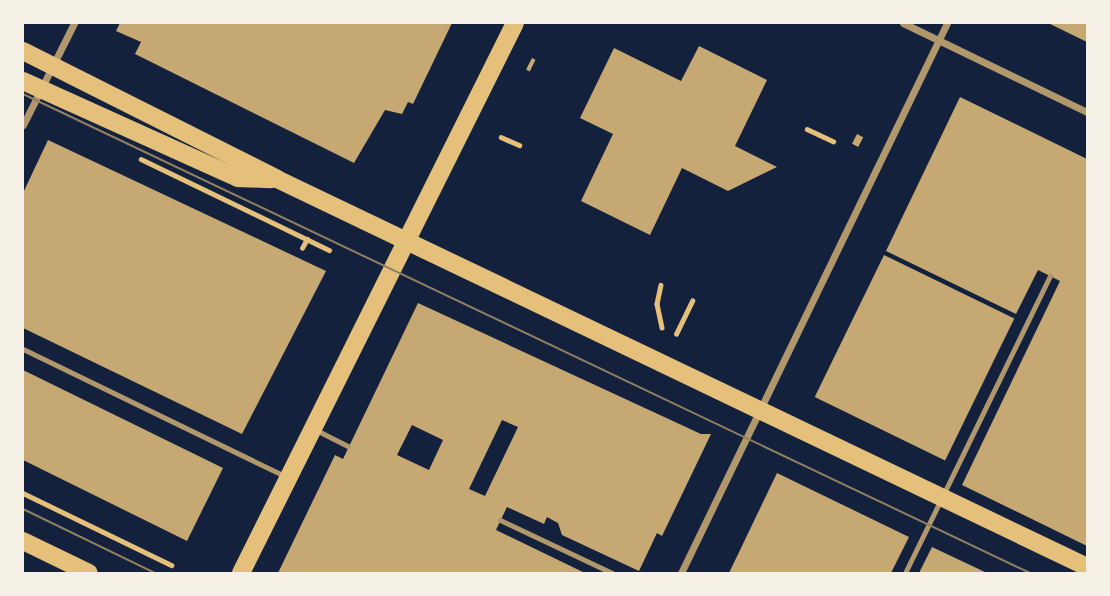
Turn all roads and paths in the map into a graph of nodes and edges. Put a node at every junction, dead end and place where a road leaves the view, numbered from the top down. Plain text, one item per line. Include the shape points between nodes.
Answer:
1 (74, 23) edge
2 (515, 23) edge
3 (903, 23) edge
4 (947, 23) edge
5 (939, 40) junction
6 (23, 51) edge
7 (52, 66) junction
8 (23, 81) edge
9 (42, 86) junction
10 (1087, 111) edge
11 (23, 125) edge
12 (807, 129) dead end
13 (501, 136) dead end
14 (833, 141) dead end
15 (519, 145) dead end
16 (134, 155) dead end
17 (277, 179) junction
18 (307, 239) junction
19 (408, 241) junction
20 (302, 248) dead end
21 (329, 250) dead end
22 (1050, 276) dead end
23 (661, 285) dead end
24 (692, 300) dead end
25 (662, 327) dead end
26 (676, 334) dead end
27 (23, 349) edge
28 (760, 410) junction
29 (314, 429) junction
30 (348, 446) dead end
31 (288, 477) junction
32 (23, 493) edge
33 (941, 497) junction
34 (500, 520) dead end
35 (23, 541) edge
36 (171, 565) dead end
37 (1087, 567) edge
38 (89, 573) edge
39 (241, 573) edge
40 (612, 573) edge
41 (681, 573) edge
42 (905, 573) edge

1 - 7 street
2 - 19 main road
3 - 5 street
4 - 5 street
5 - 10 street
5 - 28 street
6 - 7 main road
7 - 9 street
7 - 17 main road
8 - 9 main road
9 - 11 street
9 - 17 main road via 238,178
12 - 14 path
13 - 15 path
16 - 18 path
17 - 19 main road
18 - 20 path
18 - 21 path
19 - 28 main road
19 - 29 main road
22 - 33 lane
23 - 25 path via 657,304
24 - 26 path
27 - 31 lane
28 - 33 main road
28 - 41 street
29 - 30 lane
29 - 31 main road
31 - 39 main road
32 - 36 path
33 - 37 main road
33 - 42 lane
34 - 40 lane
35 - 38 main road

